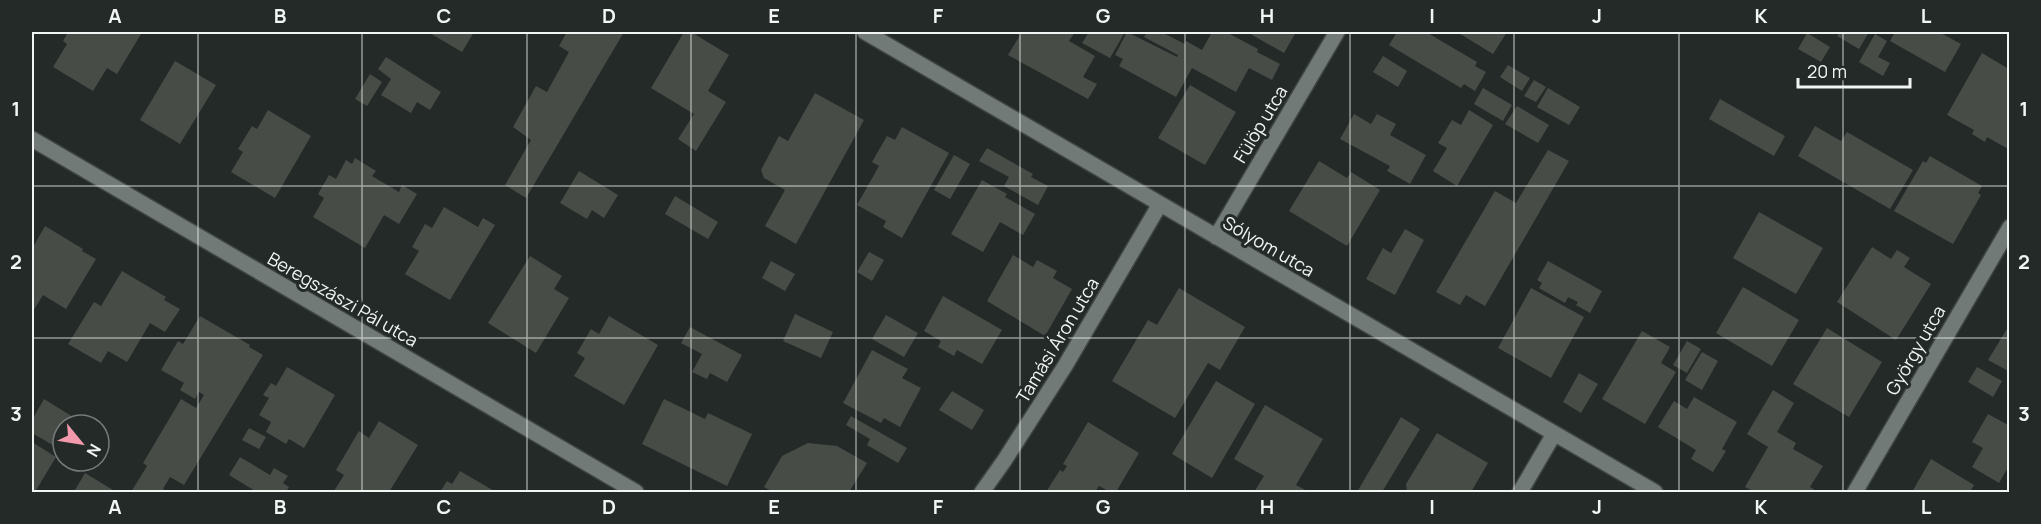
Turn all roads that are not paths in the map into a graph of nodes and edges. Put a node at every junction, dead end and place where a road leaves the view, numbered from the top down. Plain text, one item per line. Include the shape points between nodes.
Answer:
1 (865, 32) edge
2 (1337, 32) edge
3 (32, 139) edge
4 (1160, 204) junction
5 (2010, 227) edge
6 (1216, 237) junction
7 (1554, 434) junction
8 (636, 492) edge
9 (982, 492) edge
10 (1520, 492) edge
11 (1655, 492) edge
12 (1856, 492) edge

1 - 4 street, Sólyom utca
2 - 6 street, Fülöp utca
3 - 8 street, Beregszászi Pál utca
4 - 6 street, Sólyom utca
4 - 9 street, Tamási Áron utca via 1065,366
5 - 12 street, György utca
6 - 7 street, Sólyom utca
7 - 10 street
7 - 11 street, Sólyom utca

